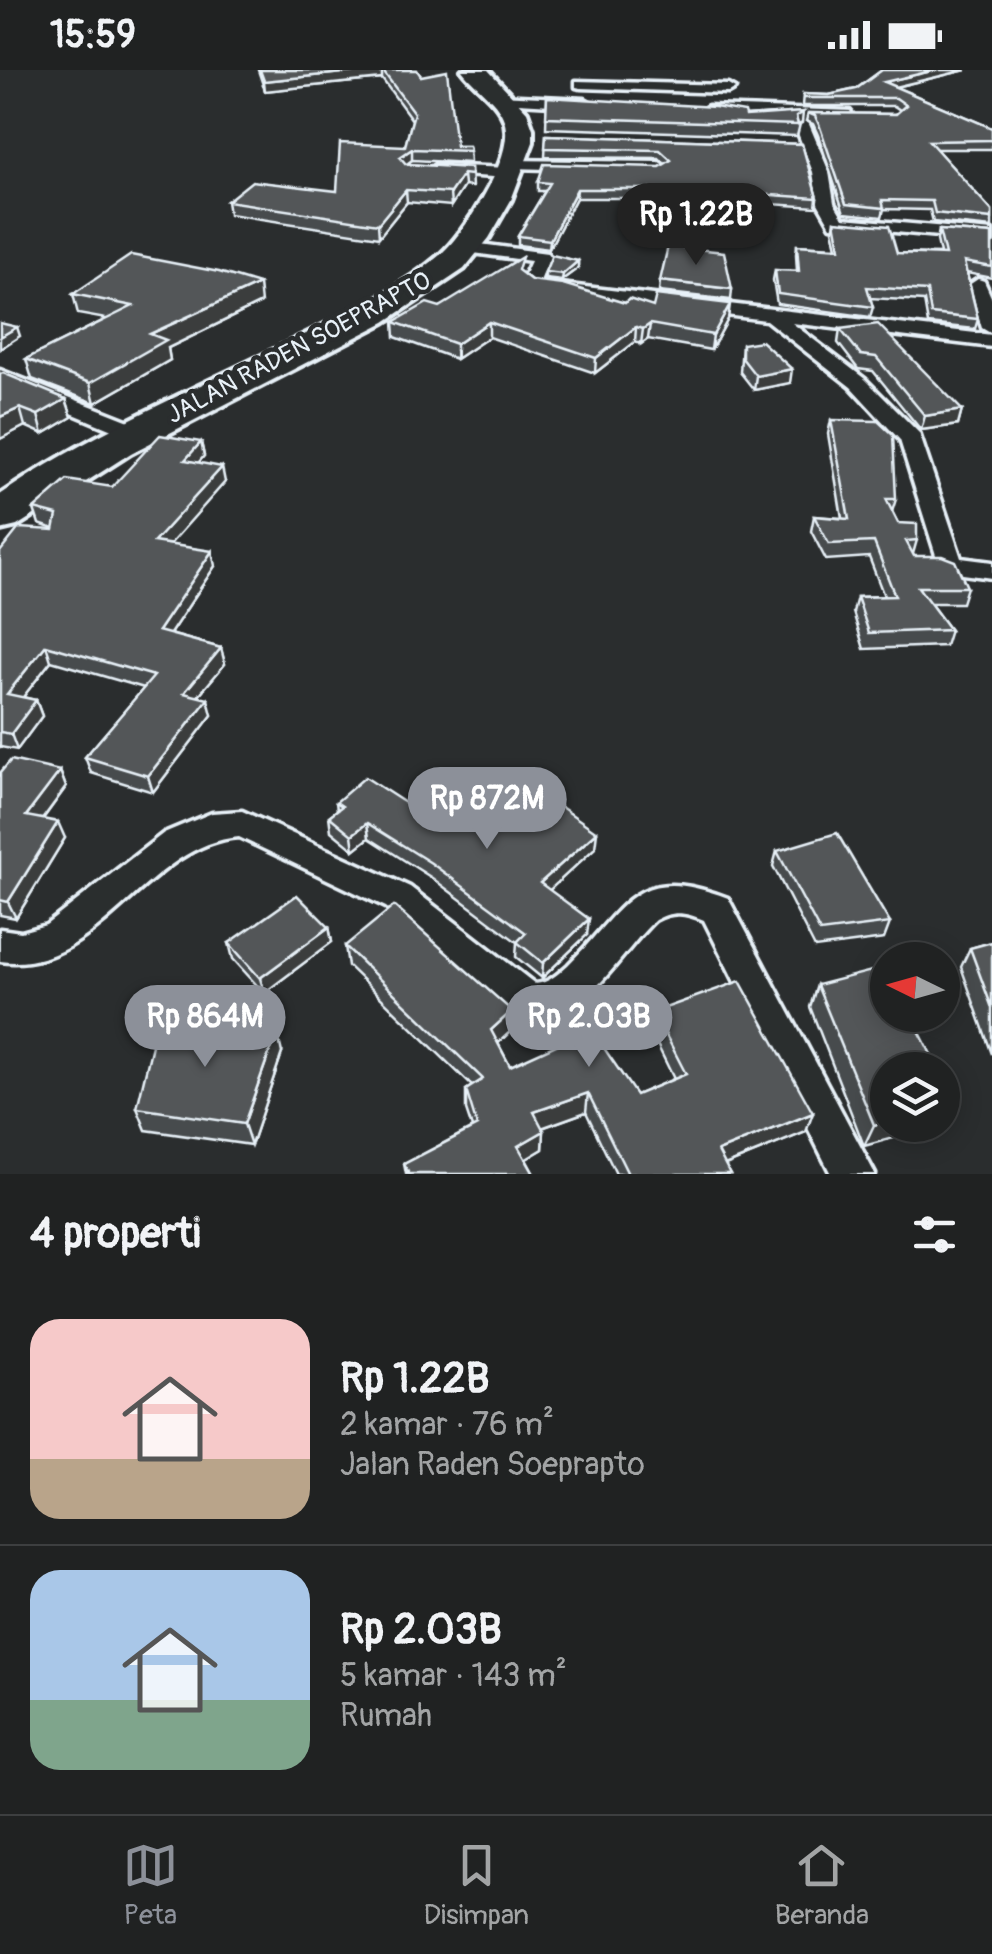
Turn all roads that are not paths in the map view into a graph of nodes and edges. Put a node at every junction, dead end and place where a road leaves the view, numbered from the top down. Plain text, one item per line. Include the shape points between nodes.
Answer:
1 (474, 70) edge
2 (579, 77) edge
3 (728, 89) dead end
4 (502, 98) junction
5 (587, 103) junction
6 (607, 104) edge
7 (686, 109) edge
8 (792, 114) junction
9 (854, 114) edge
10 (793, 144) edge
11 (812, 145) junction
12 (521, 151) junction
13 (659, 167) edge
14 (412, 169) edge
15 (992, 236) edge
16 (465, 247) junction
17 (978, 285) dead end
18 (770, 317) junction
19 (992, 328) edge
20 (992, 342) edge
21 (0, 376) edge
22 (139, 434) junction
23 (0, 516) edge
24 (992, 570) edge
25 (0, 946) edge
26 (854, 1174) edge

1 - 4 highway
2 - 3 street
2 - 5 street
4 - 5 street
4 - 12 highway via 514,113
5 - 6 street
7 - 8 street
8 - 9 street
8 - 11 street
10 - 11 street
11 - 15 street via 837,222
12 - 13 street
12 - 14 street
12 - 16 highway, JALAN RADEN SOEPRAPTO
16 - 18 street via 541,258 534,286
16 - 22 highway, JALAN RADEN SOEPRAPTO via 398,299
17 - 19 street
18 - 20 street
18 - 24 street via 858,383 911,438 950,565
21 - 22 street
22 - 23 highway, JALAN RADEN SOEPRAPTO
25 - 26 street via 21,948 58,936 176,842 212,826 242,824 398,896 528,1001 551,999 574,981 650,903 700,899 716,909

